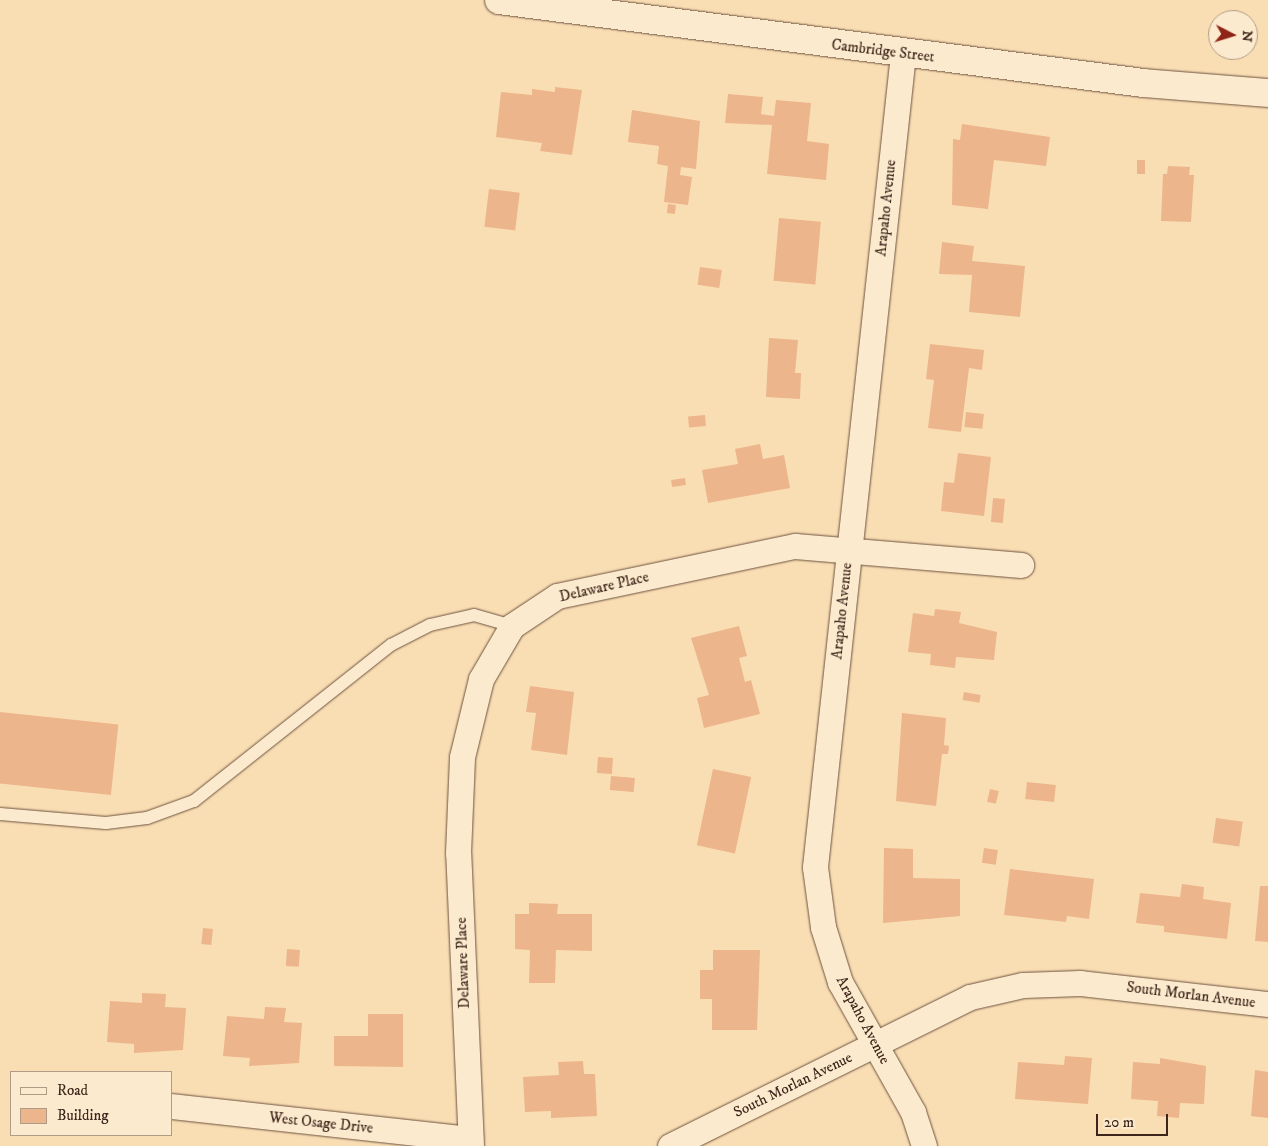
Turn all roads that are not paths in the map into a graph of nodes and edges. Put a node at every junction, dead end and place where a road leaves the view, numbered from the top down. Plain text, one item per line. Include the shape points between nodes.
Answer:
1 (499, 0) edge
2 (903, 54) junction
3 (1268, 93) edge
4 (848, 548) junction
5 (1021, 565) dead end
6 (512, 626) junction
7 (0, 814) edge
8 (1268, 1004) edge
9 (875, 1044) junction
10 (172, 1106) edge
11 (470, 1143) edge
12 (670, 1146) edge
13 (924, 1146) edge

1 - 2 street, Cambridge Street
2 - 3 street, Cambridge Street via 1143,83
2 - 4 street, Arapaho Avenue
4 - 5 street, Delaware Place
4 - 6 street, Delaware Place via 795,546 557,596
4 - 9 street, Arapaho Avenue via 816,868 823,928 840,982
6 - 7 lane via 474,615 430,626 391,645 240,767 185,804 147,818 106,823
6 - 11 street, Delaware Place via 481,679 462,757 458,854
8 - 9 street, South Morlan Avenue via 1080,983 1023,985 970,998
9 - 12 street, South Morlan Avenue
9 - 13 street, Arapaho Avenue via 913,1112
10 - 11 street, West Osage Drive

